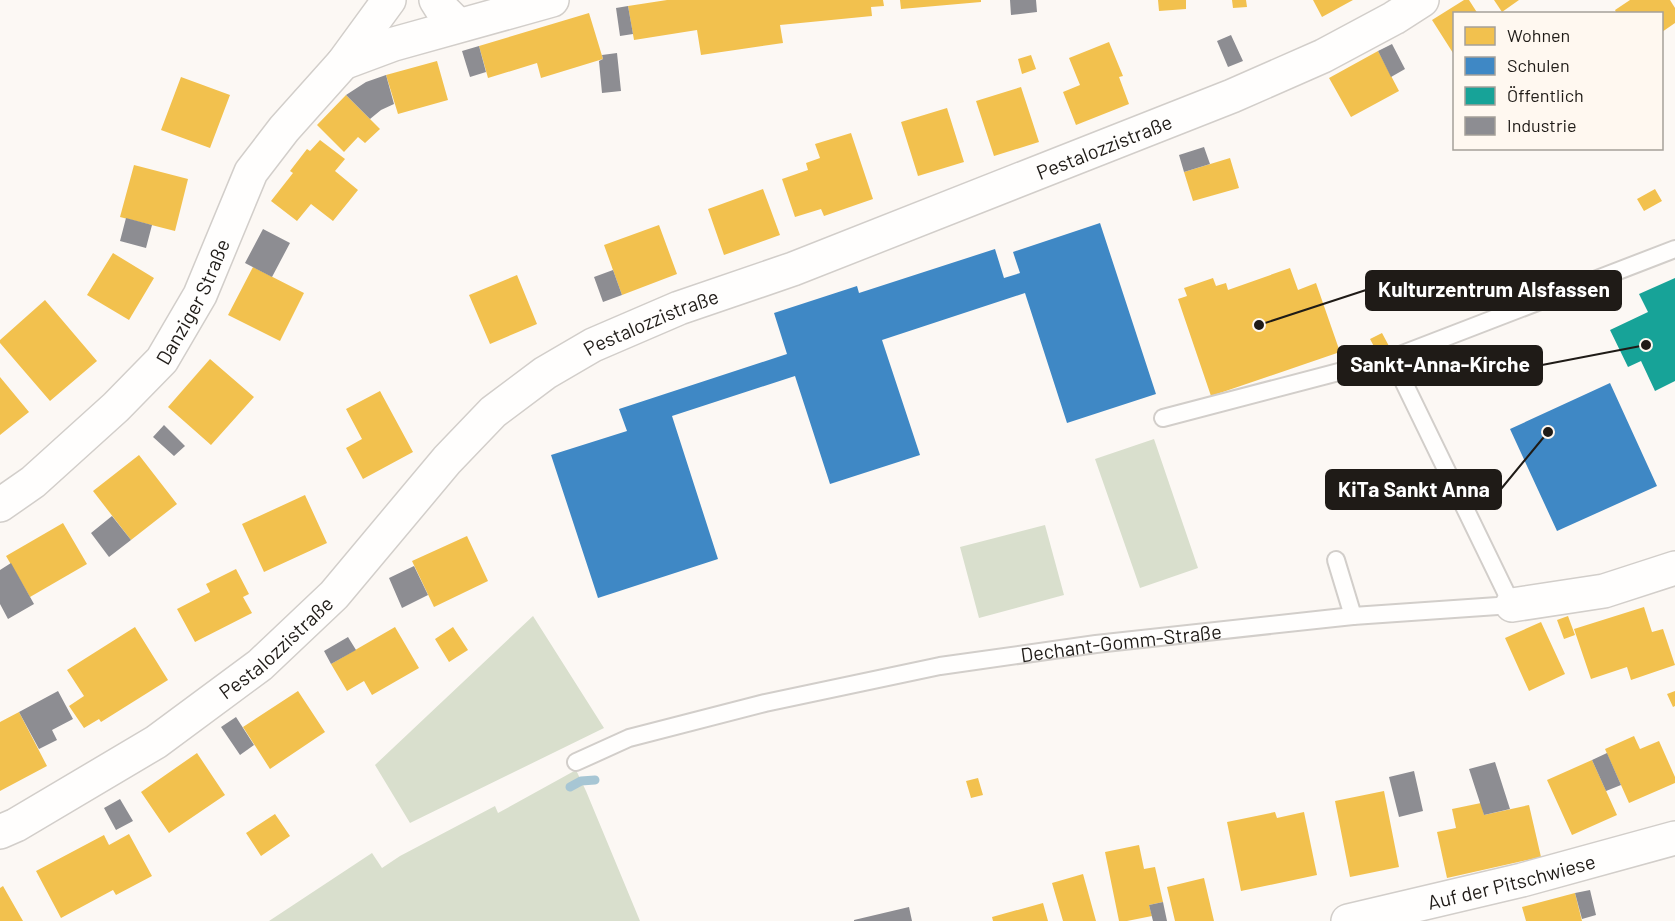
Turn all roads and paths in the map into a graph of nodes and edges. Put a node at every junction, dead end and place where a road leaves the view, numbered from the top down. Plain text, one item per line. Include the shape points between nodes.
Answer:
1 (389, 0) edge
2 (436, 0) edge
3 (552, 0) edge
4 (1422, 0) edge
5 (458, 25) junction
6 (343, 63) junction
7 (1675, 249) edge
8 (1392, 358) junction
9 (1163, 418) dead end
10 (0, 505) edge
11 (1336, 560) dead end
12 (1675, 568) edge
13 (1512, 605) junction
14 (1353, 616) junction
15 (576, 762) dead end
16 (0, 832) edge
17 (1675, 838) edge
18 (1348, 921) edge

1 - 6 street, Danziger Straße
2 - 5 street
3 - 5 street
4 - 16 street, Pestalozzistraße via 1323,56 1232,96 793,269 679,308 593,345 544,373 493,412 447,460 334,595 260,665 156,742
5 - 6 street
6 - 10 street, Danziger Straße via 251,172 200,295 162,360 33,482
7 - 8 lane
8 - 9 lane
8 - 13 lane
11 - 14 lane
12 - 13 street, Dechant-Gomm-Straße via 1604,591
13 - 14 lane, Dechant-Gomm-Straße
14 - 15 lane, Dechant-Gomm-Straße via 1096,644 940,666 629,738
17 - 18 street, Auf der Pitschwiese via 1522,880

